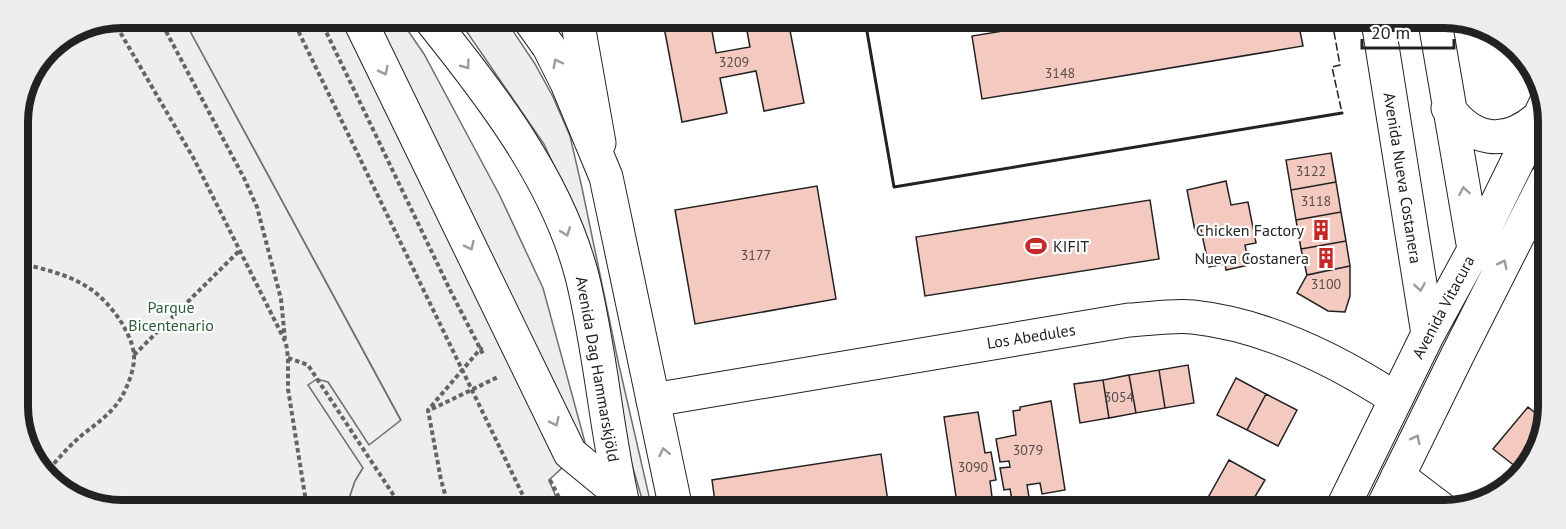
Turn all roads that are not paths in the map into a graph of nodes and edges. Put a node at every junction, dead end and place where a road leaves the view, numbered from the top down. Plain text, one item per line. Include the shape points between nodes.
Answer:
1 (364, 29) edge
2 (438, 29) edge
3 (536, 29) edge
4 (579, 29) edge
5 (1379, 29) edge
6 (1436, 29) edge
7 (1448, 108) junction
8 (1537, 116) edge
9 (1538, 120) edge
10 (606, 177) junction
11 (1538, 196) edge
12 (1474, 248) junction
13 (1428, 334) junction
14 (1458, 354) junction
15 (1396, 399) junction
16 (653, 400) junction
17 (1398, 476) junction
18 (620, 500) edge
19 (622, 500) edge
20 (674, 500) edge
21 (1346, 500) edge
22 (1386, 500) edge
23 (1430, 500) edge

1 -> 18 main road via 570,453
2 -> 19 main road, Avenida Dag Hammarskjöld via 491,98 535,165 565,226 593,328
10 -> 3 main road via 567,83
4 - 10 main road
5 -> 13 main road, Avenida Nueva Costanera
6 - 7 main road
7 - 8 main road via 1458,122 1489,137 1524,130
12 -> 7 main road
9 - 12 main road, Avenida Vitacura
10 - 16 main road
14 -> 11 main road, Avenida Vitacura
12 - 13 main road, Avenida Vitacura
12 - 14 main road via 1474,290
13 - 15 main road, Avenida Vitacura
17 -> 14 main road, Avenida Vitacura
15 - 16 main road, Los Abedules via 1304,348 1248,328 1192,317 1129,320
15 - 21 main road, Avenida Vitacura
20 -> 16 main road
17 - 22 main road, Avenida Vitacura
17 - 23 main road

